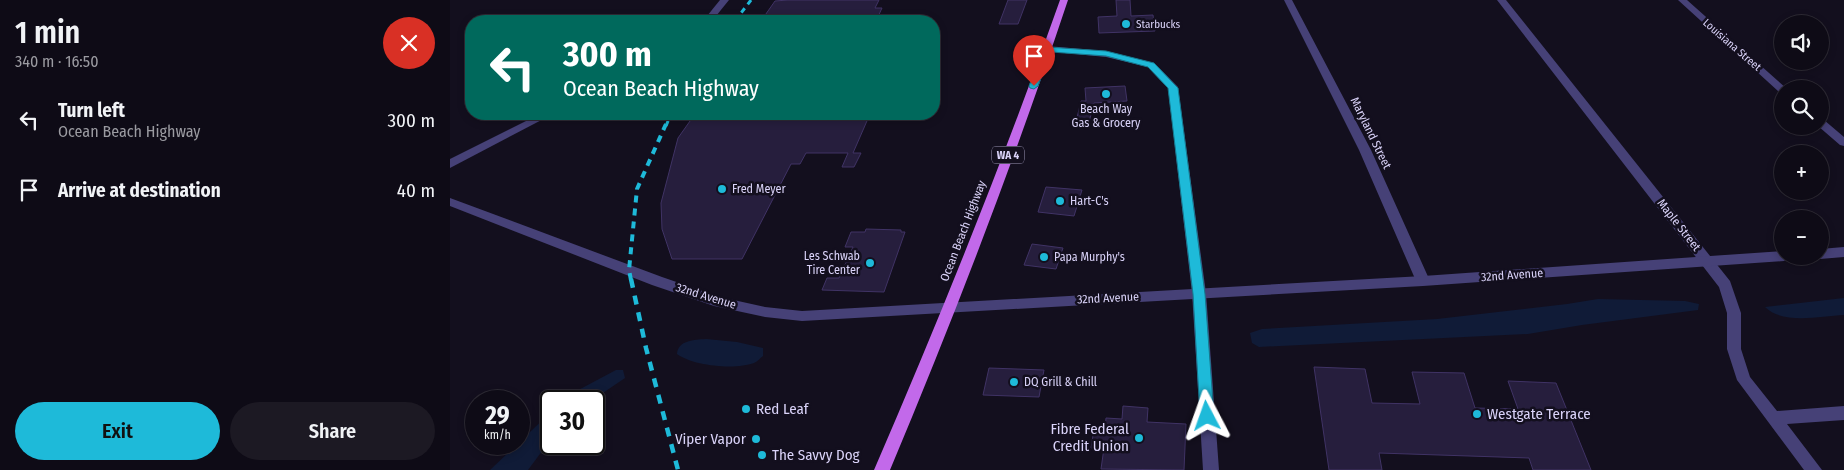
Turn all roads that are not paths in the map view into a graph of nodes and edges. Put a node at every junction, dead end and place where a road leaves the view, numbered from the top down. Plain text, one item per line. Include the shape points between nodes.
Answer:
1 (725, 0) edge
2 (1064, 0) edge
3 (1288, 0) edge
4 (1501, 0) edge
5 (1682, 0) edge
6 (712, 15) edge
7 (1047, 50) junction
8 (1774, 82) edge
9 (536, 120) edge
10 (1829, 130) edge
11 (1844, 143) edge
12 (450, 164) edge
13 (450, 202) edge
14 (1844, 252) edge
15 (1829, 253) edge
16 (1774, 257) edge
17 (1707, 261) junction
18 (1422, 281) junction
19 (1199, 294) junction
20 (949, 309) junction
21 (1844, 414) edge
22 (1773, 418) junction
23 (882, 470) edge
24 (1211, 470) edge
25 (1814, 470) edge

1 - 6 street
2 - 7 main road, Ocean Beach Highway / WA 4
3 - 18 street, Maryland Street via 1365,150
4 - 17 street, Maple Street
5 - 8 street, Louisiana Street
7 - 19 street via 1106,54 1151,65 1173,88
7 - 20 main road, Ocean Beach Highway / WA 4
9 - 12 street
10 - 11 street
13 - 20 street, 32nd Avenue via 657,281 719,302 756,310 802,316
14 - 15 street
16 - 17 street, 32nd Avenue
17 - 18 street, 32nd Avenue
17 - 22 street, Maple Street via 1725,285 1734,313 1734,349 1744,380
18 - 19 street, 32nd Avenue
19 - 20 street, 32nd Avenue
19 - 24 street
20 - 23 main road, Ocean Beach Highway / WA 4
21 - 22 street
22 - 25 street, Maple Street

